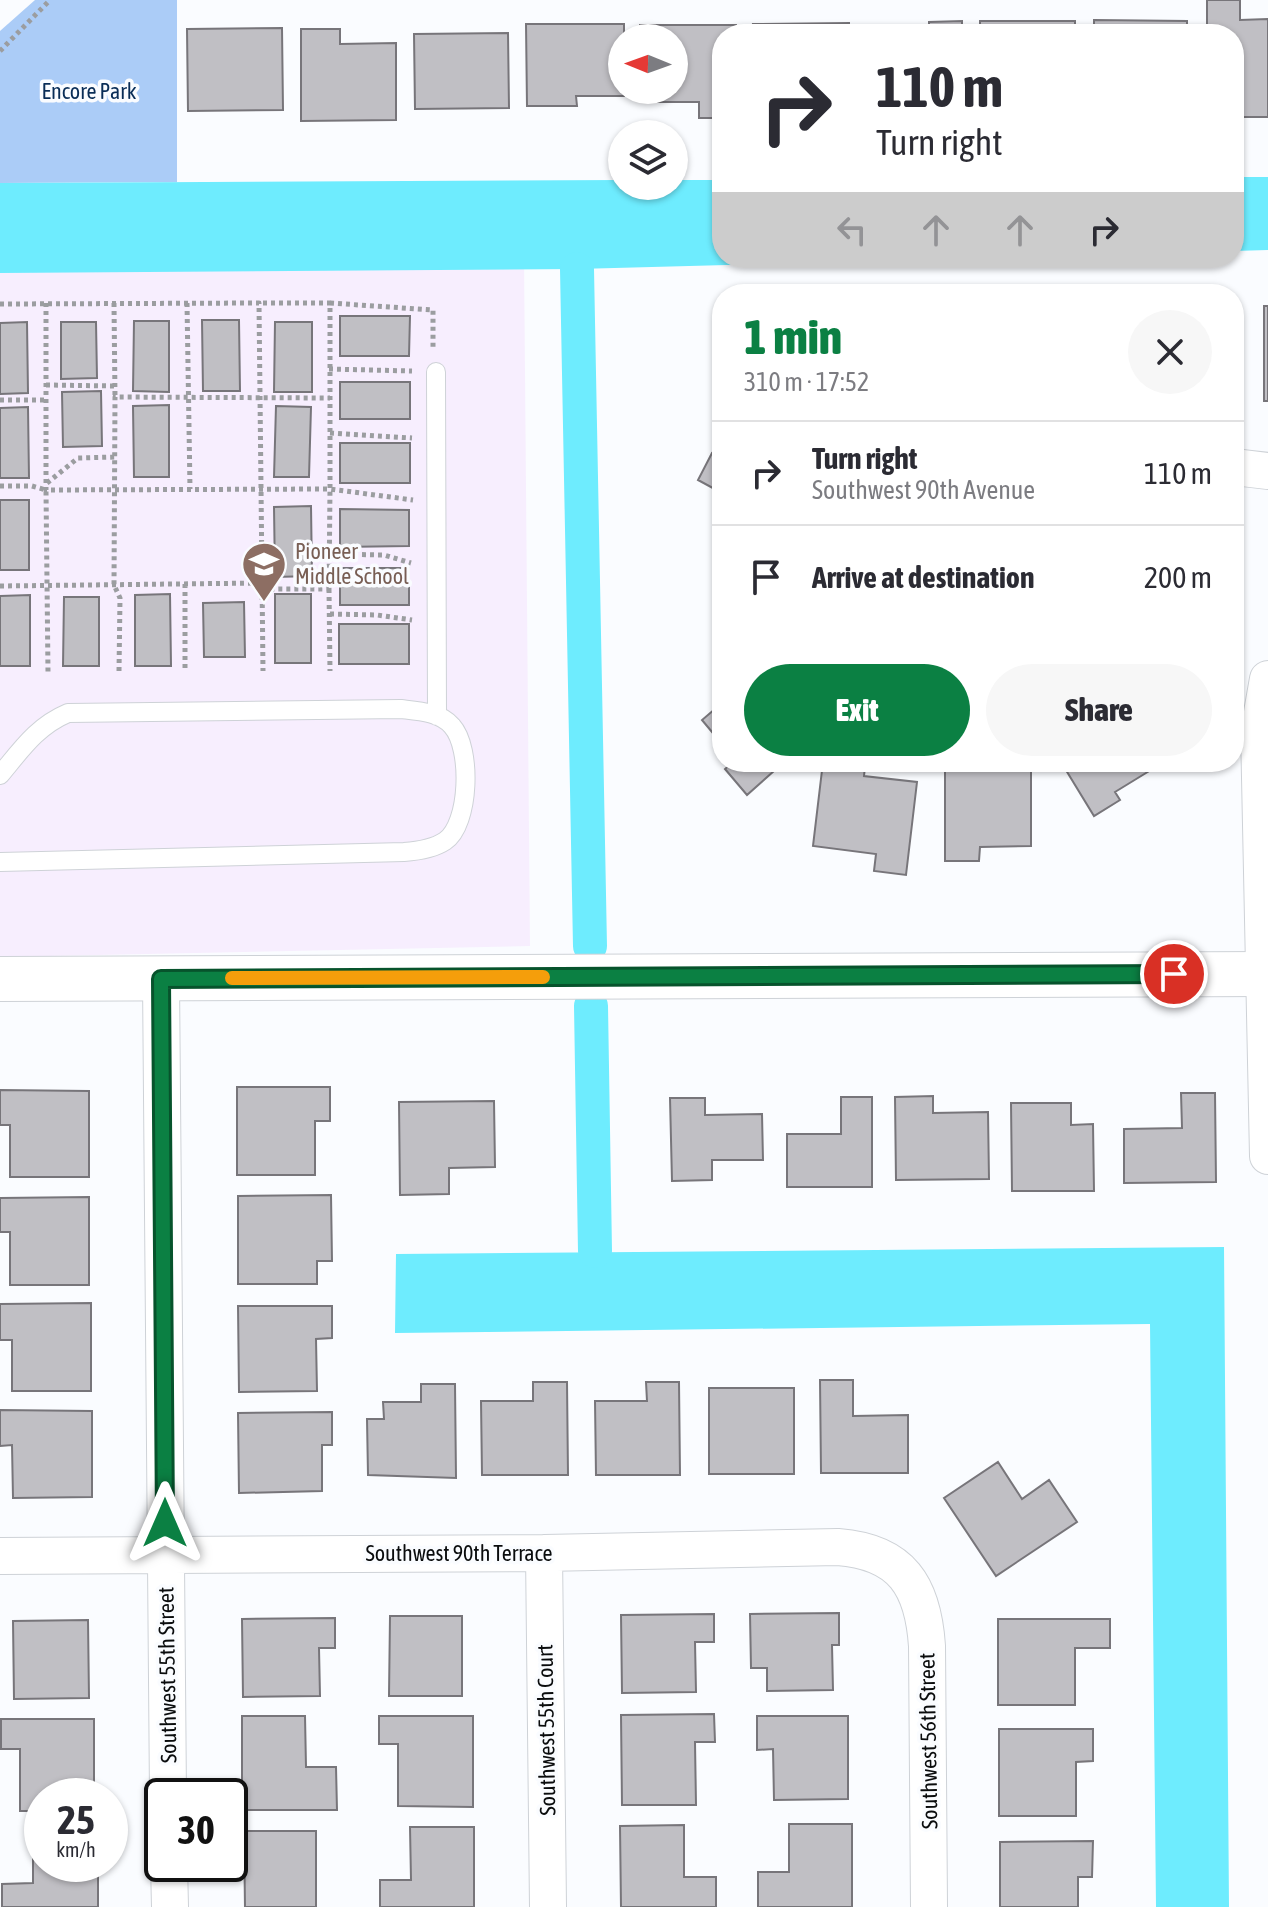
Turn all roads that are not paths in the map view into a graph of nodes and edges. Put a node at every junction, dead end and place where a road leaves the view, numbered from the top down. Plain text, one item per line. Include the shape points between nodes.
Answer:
1 (436, 372) road end
2 (1244, 468) edge
3 (1268, 471) edge
4 (1268, 679) edge
5 (437, 716) junction
6 (0, 775) edge
7 (0, 862) edge
8 (1266, 974) edge
9 (0, 979) edge
10 (161, 979) junction
11 (1268, 1156) edge
12 (165, 1553) junction
13 (544, 1553) junction
14 (0, 1556) edge
15 (908, 1578) joint
16 (168, 1778) edge
17 (169, 1882) edge
18 (170, 1907) edge
19 (548, 1907) edge
20 (929, 1907) edge

1 - 5 lane
2 - 3 street
4 - 8 street via 1259,730
5 - 6 lane via 401,709 68,713 33,734
5 - 7 lane via 459,737 464,810 446,841 427,849
8 - 10 street
8 - 11 street
9 - 10 street
10 - 12 street, Southwest 55th Street
12 - 13 street, Southwest 90th Terrace
12 - 14 street, Southwest 90th Terrace
12 - 16 street, Southwest 55th Street
13 - 15 street, Southwest 90th Terrace via 838,1547 869,1551
13 - 19 street, Southwest 55th Court
15 - 20 street, Southwest 56th Street via 926,1626
17 - 18 street

